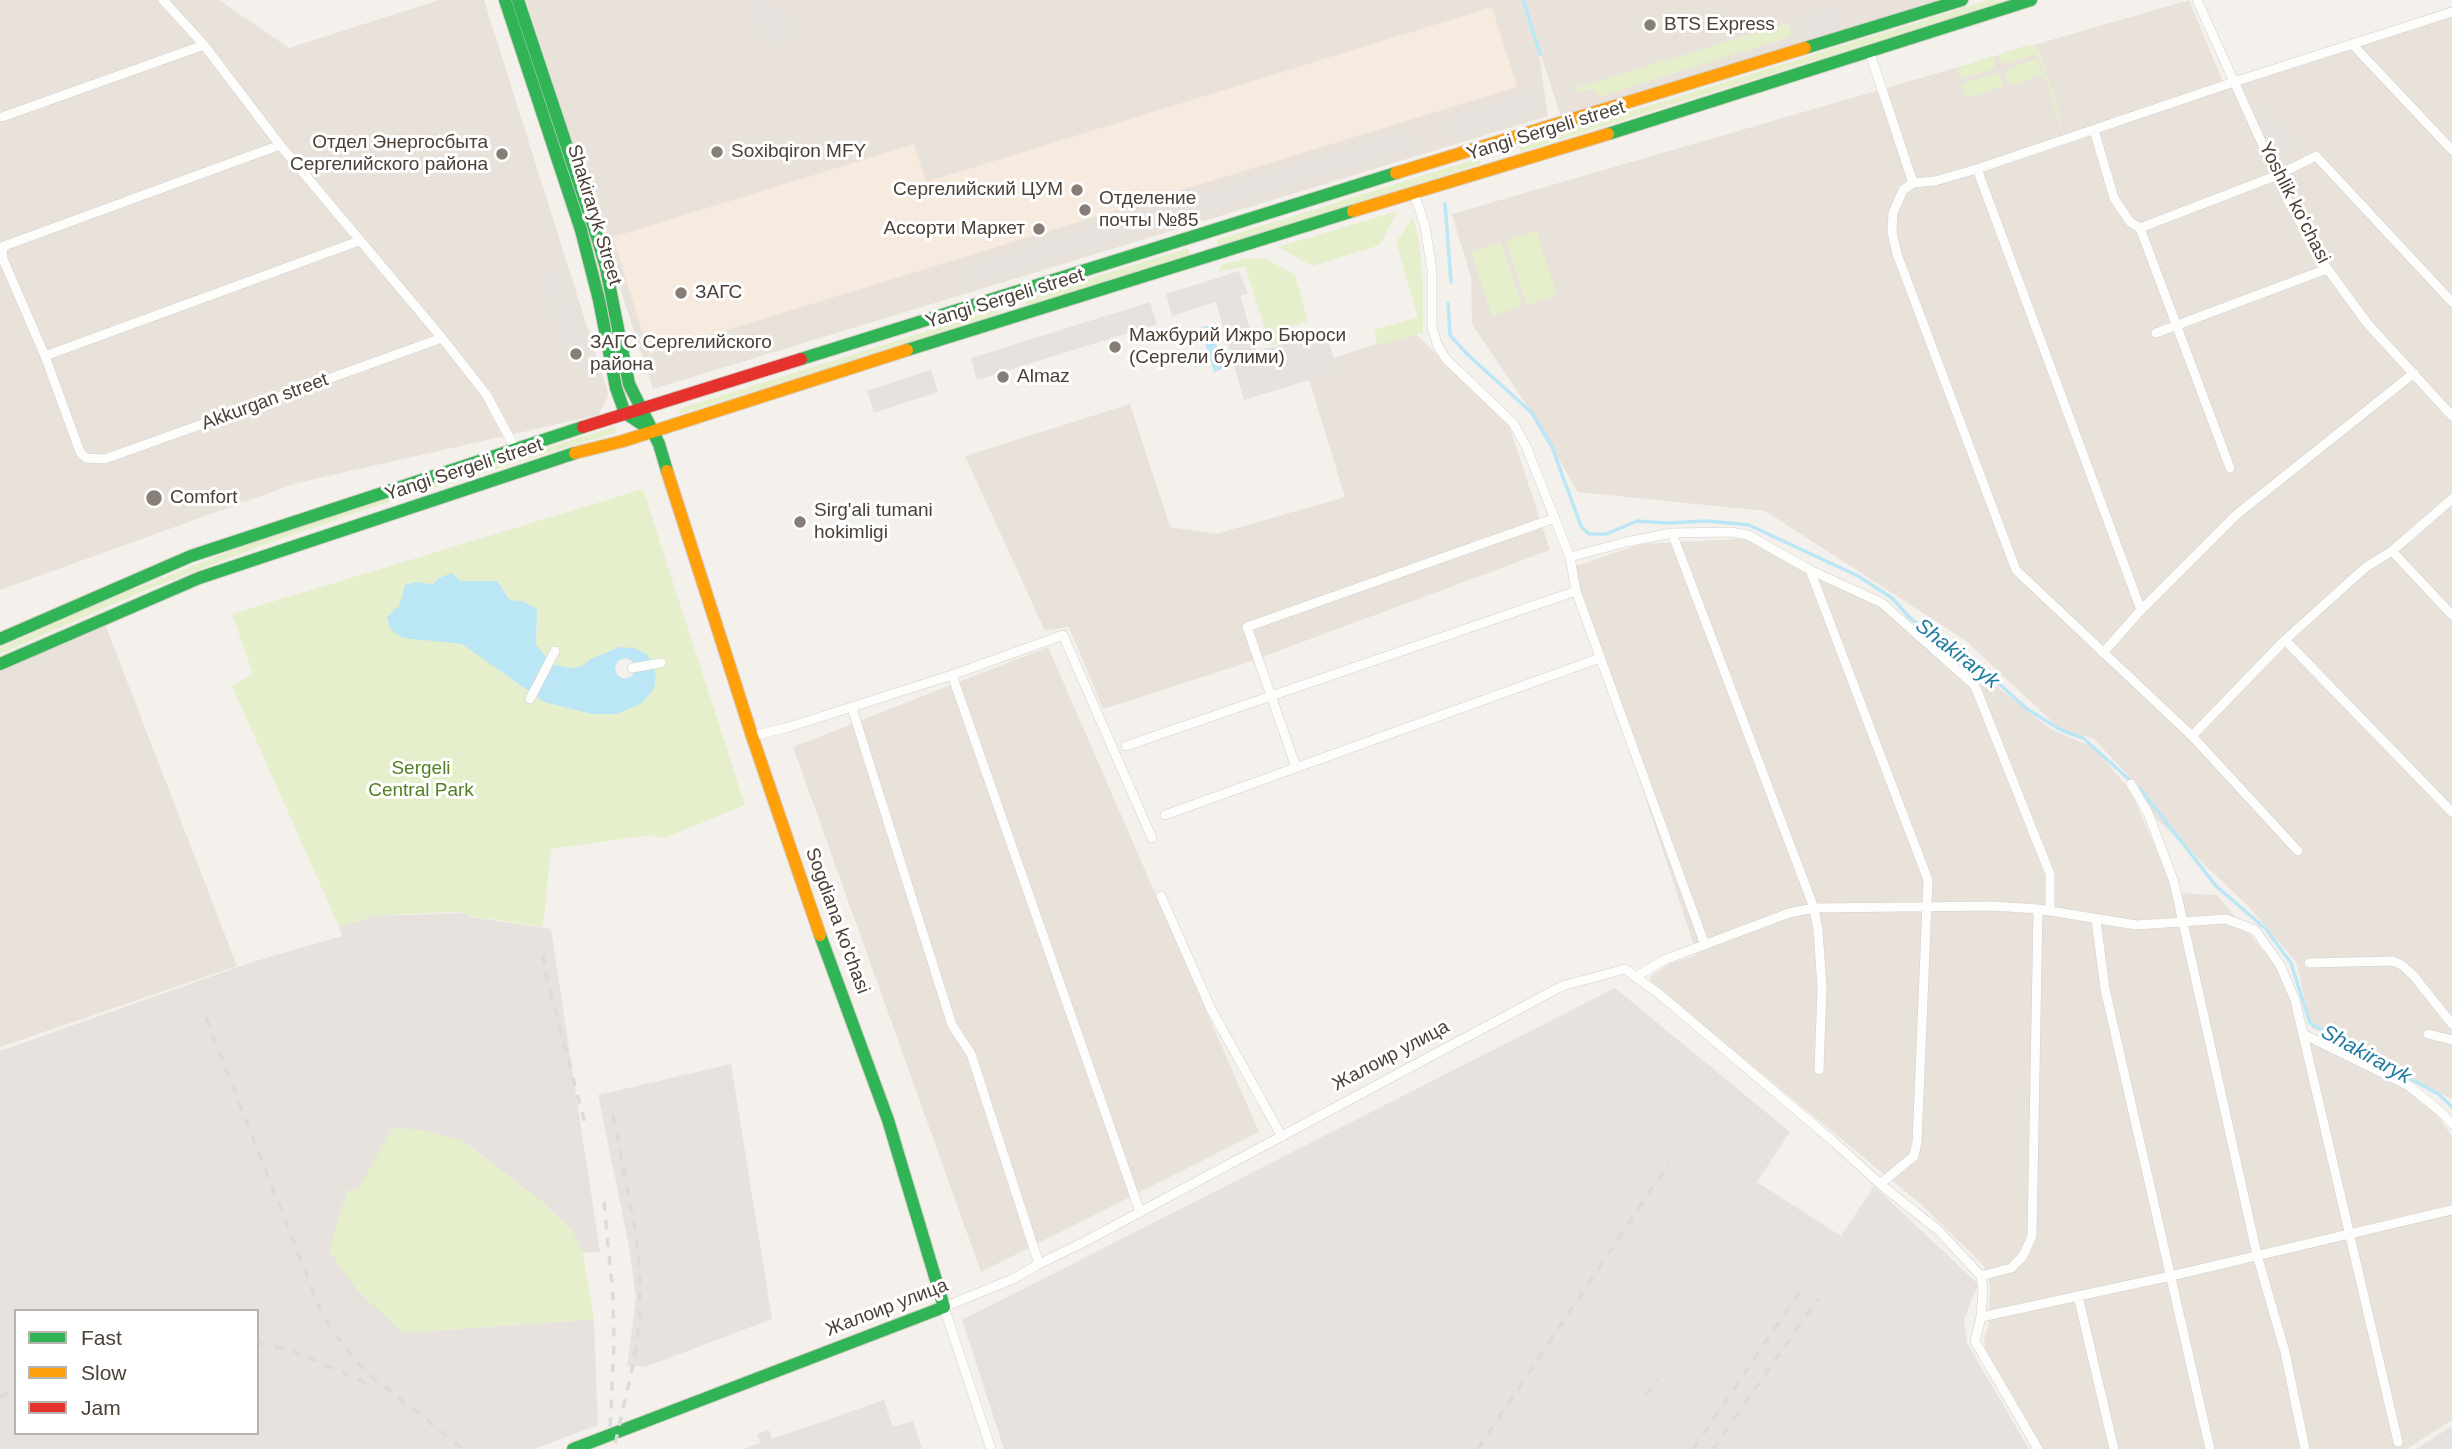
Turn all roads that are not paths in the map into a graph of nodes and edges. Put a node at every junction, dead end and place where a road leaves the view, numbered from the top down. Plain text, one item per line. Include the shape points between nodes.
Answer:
1 (163, 0) edge
2 (505, 0) edge
3 (518, 0) edge
4 (1962, 0) edge
5 (2028, 0) edge
6 (2197, 0) edge
7 (2452, 12) edge
8 (2352, 44) junction
9 (204, 45) junction
10 (1869, 50) junction
11 (2234, 82) junction
12 (2, 117) edge
13 (2094, 130) junction
14 (1498, 142) junction
15 (281, 145) junction
16 (2452, 150) edge
17 (1506, 164) junction
18 (1977, 169) junction
19 (2278, 175) junction
20 (1913, 183) junction
21 (1414, 193) junction
22 (2140, 228) junction
23 (1202, 234) junction
24 (359, 241) junction
25 (1209, 257) junction
26 (2327, 269) junction
27 (998, 297) junction
28 (2452, 302) edge
29 (1004, 320) junction
30 (2178, 325) junction
31 (2155, 332) dead end
32 (442, 338) junction
33 (45, 356) junction
34 (2414, 373) junction
35 (642, 408) junction
36 (625, 413) junction
37 (2452, 416) edge
38 (652, 431) junction
39 (516, 447) junction
40 (2230, 468) dead end
41 (2452, 499) edge
42 (1555, 518) junction
43 (1672, 533) junction
44 (2392, 551) junction
45 (1570, 557) junction
46 (1810, 570) junction
47 (1576, 591) junction
48 (2141, 610) junction
49 (2452, 615) edge
50 (0, 639) edge
51 (2285, 640) junction
52 (555, 651) dead end
53 (2104, 653) junction
54 (1600, 657) junction
55 (661, 663) dead end
56 (0, 664) edge
57 (632, 668) dead end
58 (952, 675) junction
59 (1271, 695) junction
60 (530, 699) dead end
61 (852, 708) junction
62 (752, 736) junction
63 (2192, 736) junction
64 (1126, 746) dead end
65 (1296, 767) junction
66 (2131, 783) dead end
67 (2452, 812) edge
68 (1165, 815) dead end
69 (1152, 838) dead end
70 (2298, 851) dead end
71 (1161, 896) dead end
72 (1927, 906) junction
73 (1814, 908) junction
74 (2038, 909) junction
75 (2050, 911) junction
76 (2096, 920) junction
77 (2183, 923) junction
78 (1705, 945) junction
79 (2309, 963) dead end
80 (1635, 977) junction
81 (2452, 1024) edge
82 (2303, 1034) junction
83 (2428, 1034) dead end
84 (2452, 1040) edge
85 (1819, 1070) dead end
86 (2452, 1125) edge
87 (1282, 1136) junction
88 (1880, 1184) junction
89 (2452, 1209) edge
90 (1140, 1212) junction
91 (2349, 1233) junction
92 (2257, 1255) junction
93 (1039, 1264) junction
94 (1981, 1276) junction
95 (2171, 1276) junction
96 (2078, 1296) junction
97 (944, 1307) junction
98 (1981, 1317) junction
99 (2398, 1442) dead end
100 (573, 1449) edge
101 (990, 1449) edge
102 (2038, 1449) edge
103 (2113, 1449) edge
104 (2210, 1449) edge
105 (2305, 1449) edge

1 - 9 street
2 - 36 main road, Shakiraryk Street via 581,230
3 - 35 main road, Shakiraryk Street via 598,240 625,370
4 - 14 main road, Yangi Sergeli street
5 - 10 main road, Yangi Sergeli street
6 - 11 street, Yoshlik koʻchasi
7 - 8 street
8 - 11 street
8 - 16 street
9 - 12 street
9 - 15 street
10 - 17 main road, Yangi Sergeli street
10 - 20 street
11 - 13 street
11 - 19 street, Yoshlik koʻchasi
13 - 18 street
13 - 22 street via 2114,198 2130,222
14 - 17 main road
14 - 23 main road, Yangi Sergeli street
15 - 24 street
15 - 33 street via 5,246 3,259
17 - 21 main road, Yangi Sergeli street
18 - 20 street
18 - 48 street
19 - 22 street
19 - 26 street, Yoshlik koʻchasi
19 - 28 street via 2316,156
20 - 53 street via 1903,190 1894,213 1897,254 2016,570
21 - 25 main road, Yangi Sergeli street
21 - 42 street via 1432,270 1432,327 1437,344 1513,423
22 - 30 street
23 - 25 main road
23 - 27 main road, Yangi Sergeli street
24 - 32 street
24 - 33 street
25 - 29 main road, Yangi Sergeli street
26 - 30 street
26 - 34 street, Yoshlik koʻchasi
27 - 29 main road
27 - 35 main road, Yangi Sergeli street
29 - 38 main road, Yangi Sergeli street
30 - 31 street
30 - 40 street
32 - 33 street, Akkurgan street via 105,459 86,458 77,446
32 - 39 street via 486,394
34 - 37 street, Yoshlik koʻchasi
34 - 48 street via 2236,515
35 - 36 main road, Yangi Sergeli street
35 - 38 main road, Sogdiana ko'chasi
36 - 38 main road
36 - 39 main road, Yangi Sergeli street
38 - 56 main road, Yangi Sergeli street via 199,578
38 - 62 main road, Sogdiana ko'chasi
39 - 50 main road, Yangi Sergeli street via 191,556
41 - 44 street
42 - 45 street
42 - 59 street via 1247,627
43 - 45 street
43 - 46 street via 1748,535
43 - 73 street
44 - 49 street
44 - 51 street via 2366,567
45 - 47 street
46 - 72 street via 1928,880
46 - 75 street via 1882,603 1975,686 2050,874
47 - 54 street
47 - 59 street
48 - 53 street
51 - 63 street
51 - 67 street
52 - 60 street
53 - 63 street
54 - 65 street
54 - 78 street
55 - 57 street
58 - 61 street
58 - 69 street via 1063,635
58 - 90 street
59 - 64 street
59 - 65 street
61 - 62 street
61 - 93 street via 952,1026 971,1054
62 - 97 main road, Sogdiana ko'chasi via 888,1120
63 - 70 street
65 - 68 street
66 - 77 street via 2174,881
71 - 87 street via 1211,1009
72 - 73 street
72 - 74 street
72 - 88 street via 1917,1142 1913,1156
73 - 78 street via 1788,913
73 - 85 street via 1822,987
74 - 75 street
74 - 94 street via 2032,1236 2011,1268
75 - 76 street
76 - 77 street via 2136,925
76 - 95 street via 2105,989
77 - 82 street via 2226,919 2255,930 2280,965
77 - 92 street
78 - 80 street
79 - 81 street via 2393,961 2413,975
80 - 87 street, Жалоир улица via 1625,969 1562,986
80 - 88 street
82 - 86 street via 2409,1086
82 - 91 street
83 - 84 street
87 - 90 street, Жалоир улица
88 - 94 street via 1938,1230
89 - 91 street
90 - 93 street, Жалоир улица
91 - 92 street
91 - 99 street
92 - 95 street
92 - 105 street via 2285,1352
93 - 97 street, Жалоир улица
94 - 98 street
95 - 96 street
95 - 104 street
96 - 98 street
96 - 103 street
97 - 100 main road, Жалоир улица
97 - 101 street, Sogdiana ko'chasi
98 - 102 street via 1975,1341

